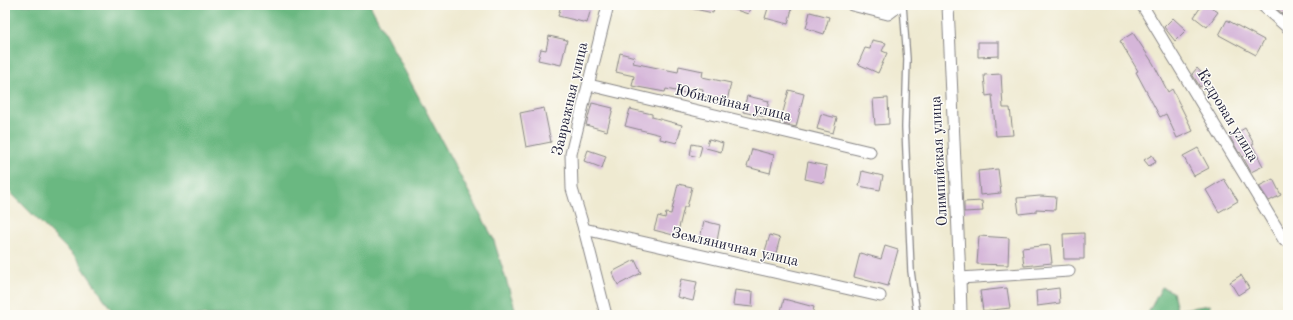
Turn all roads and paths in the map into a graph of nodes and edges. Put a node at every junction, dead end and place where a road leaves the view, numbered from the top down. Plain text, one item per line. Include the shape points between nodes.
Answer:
1 (608, 5) edge
2 (852, 5) edge
3 (902, 5) edge
4 (948, 5) edge
5 (1142, 5) edge
6 (1262, 5) edge
7 (1288, 28) edge
8 (589, 84) junction
9 (870, 152) dead end
10 (584, 229) junction
11 (1288, 239) edge
12 (1069, 272) dead end
13 (960, 278) junction
14 (880, 296) dead end
15 (606, 315) edge
16 (917, 315) edge
17 (961, 315) edge

1 - 8 street, Завражная улица
2 - 3 street via 888,14
3 - 16 lane via 907,59 905,127 909,218
4 - 13 street, Олимпийская улица
5 - 11 street, Кедровая улица via 1284,240
6 - 7 street
8 - 9 street, Юбилейная улица
8 - 10 street, Завражная улица via 571,154 572,189
10 - 14 street, Земляничная улица
10 - 15 street, Завражная улица
12 - 13 street
13 - 17 street, Олимпийская улица

